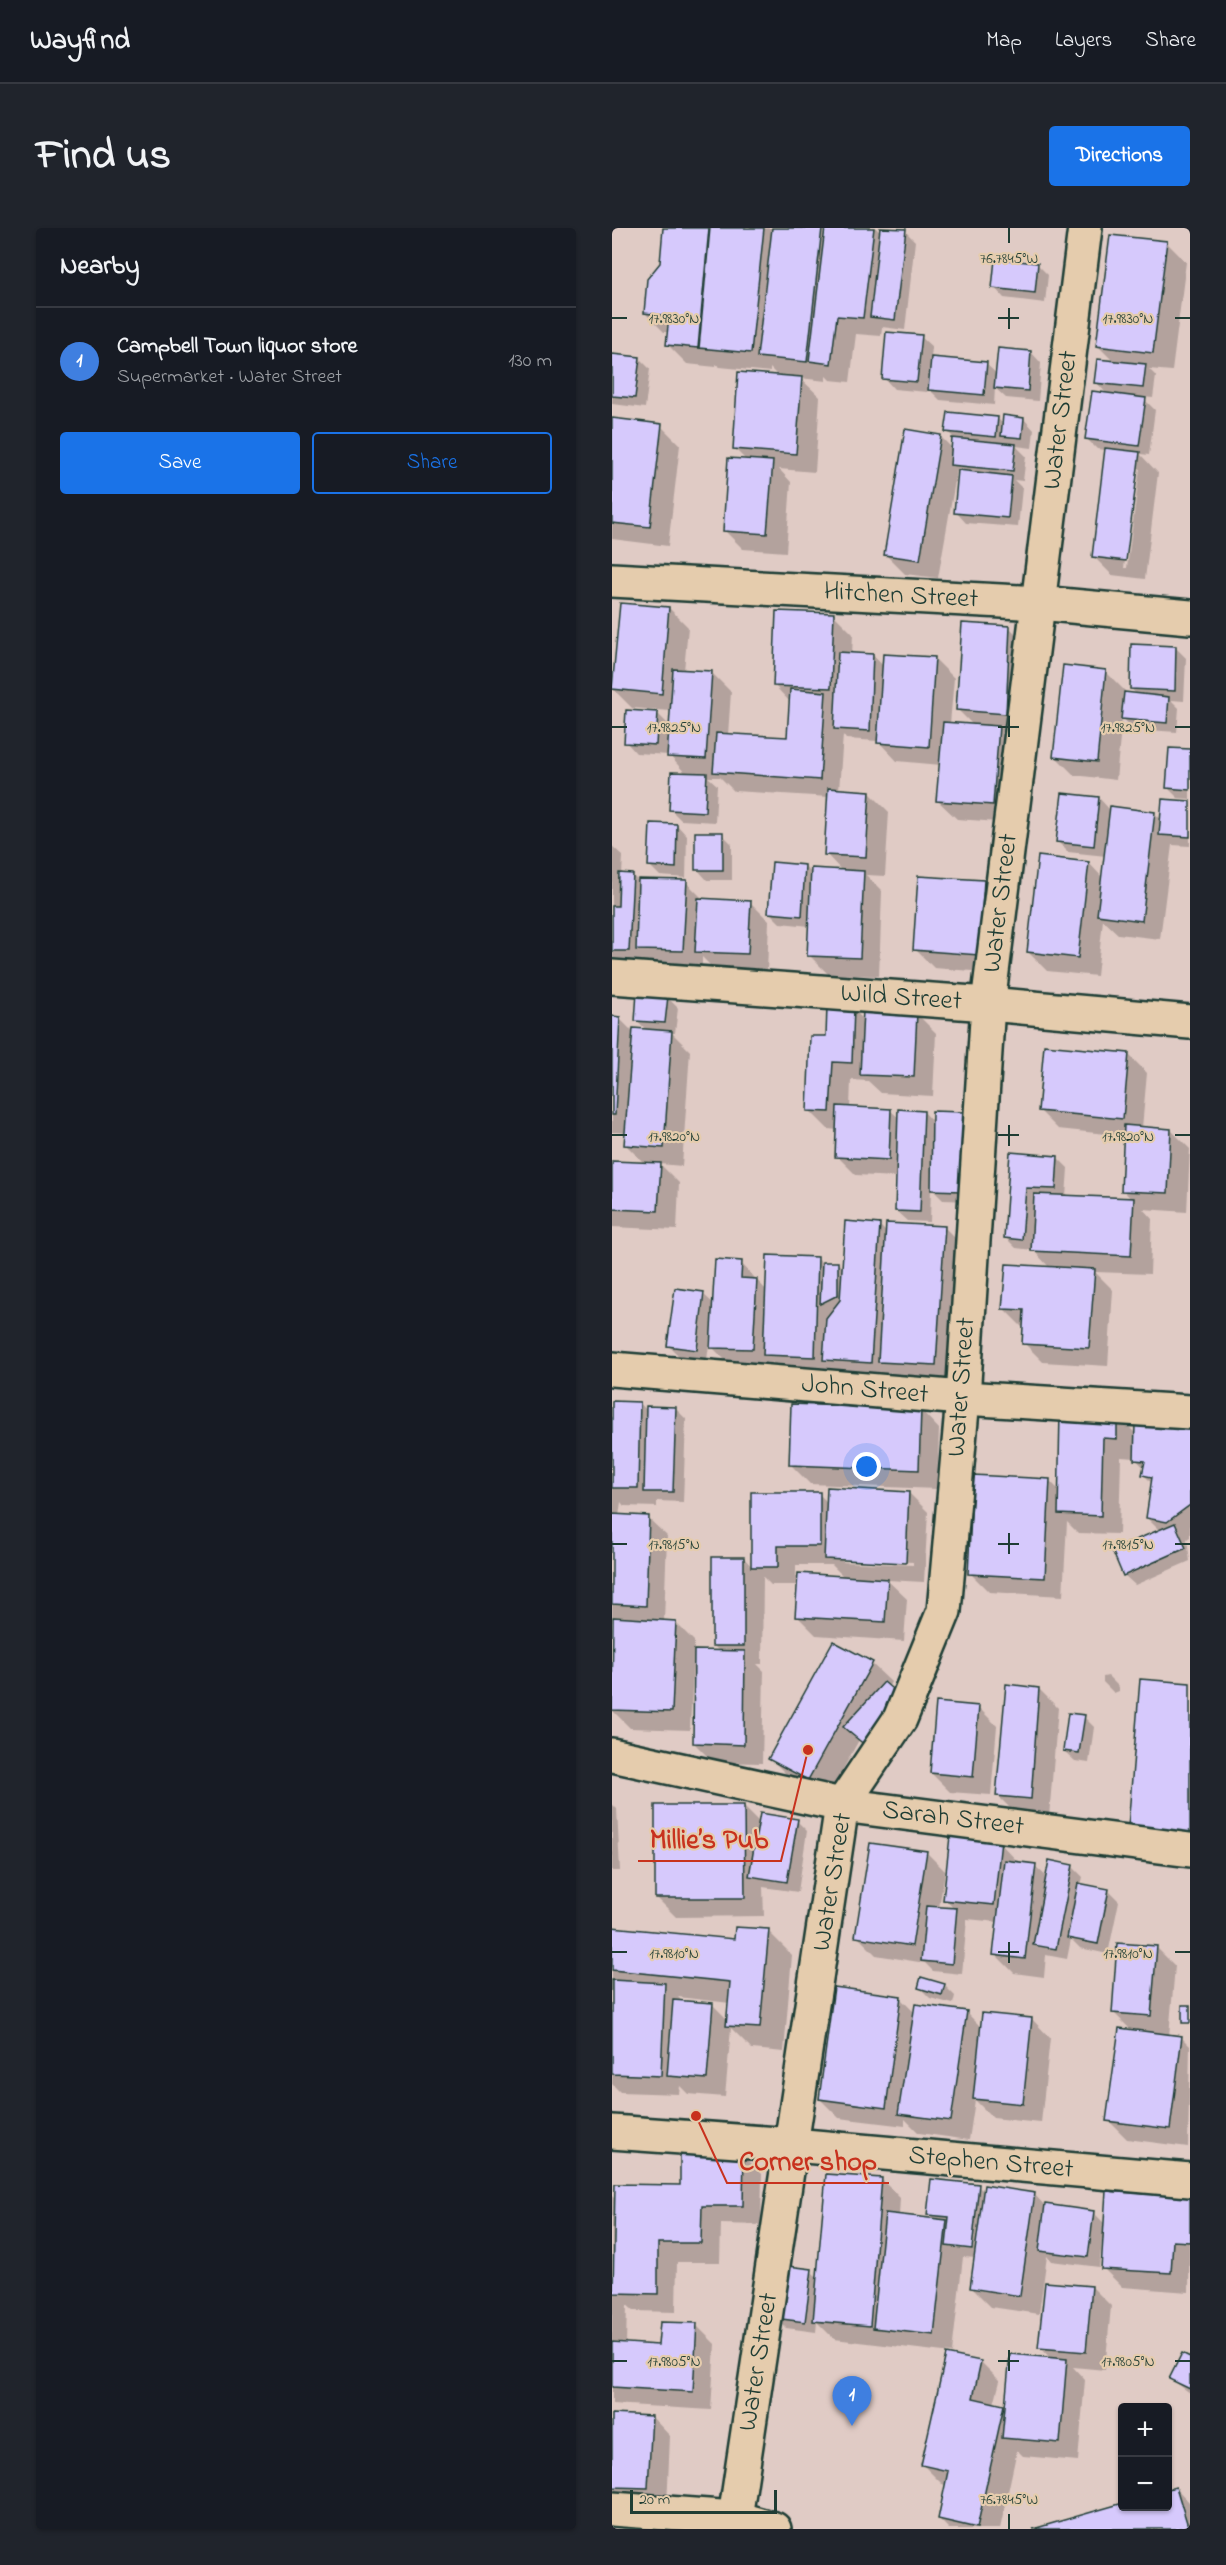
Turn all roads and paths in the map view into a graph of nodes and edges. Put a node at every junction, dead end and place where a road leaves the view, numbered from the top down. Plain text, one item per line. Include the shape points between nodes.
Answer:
1 (1085, 228) edge
2 (612, 580) edge
3 (1039, 603) junction
4 (1190, 617) edge
5 (612, 977) edge
6 (988, 1004) junction
7 (1190, 1022) edge
8 (612, 1369) edge
9 (963, 1398) junction
10 (1190, 1412) edge
11 (612, 1755) edge
12 (842, 1805) junction
13 (1190, 1850) edge
14 (612, 2132) edge
15 (793, 2145) junction
16 (1190, 2180) edge
17 (612, 2509) edge
18 (735, 2518) junction
19 (774, 2529) edge

1 - 3 street, Water Street
2 - 3 street, Hitchen Street
3 - 4 street, Hitchen Street
3 - 6 street, Water Street
5 - 6 street, Wild Street
6 - 7 street, Wild Street
6 - 9 street, Water Street
8 - 9 street, John Street
9 - 10 street, John Street
9 - 12 street, Water Street via 944,1611 900,1719
11 - 12 street, Sarah Street
12 - 13 street, Sarah Street
12 - 15 street, Water Street
14 - 15 street, Stephen Street
15 - 16 street, Stephen Street
15 - 18 street, Water Street
17 - 18 street
18 - 19 street

